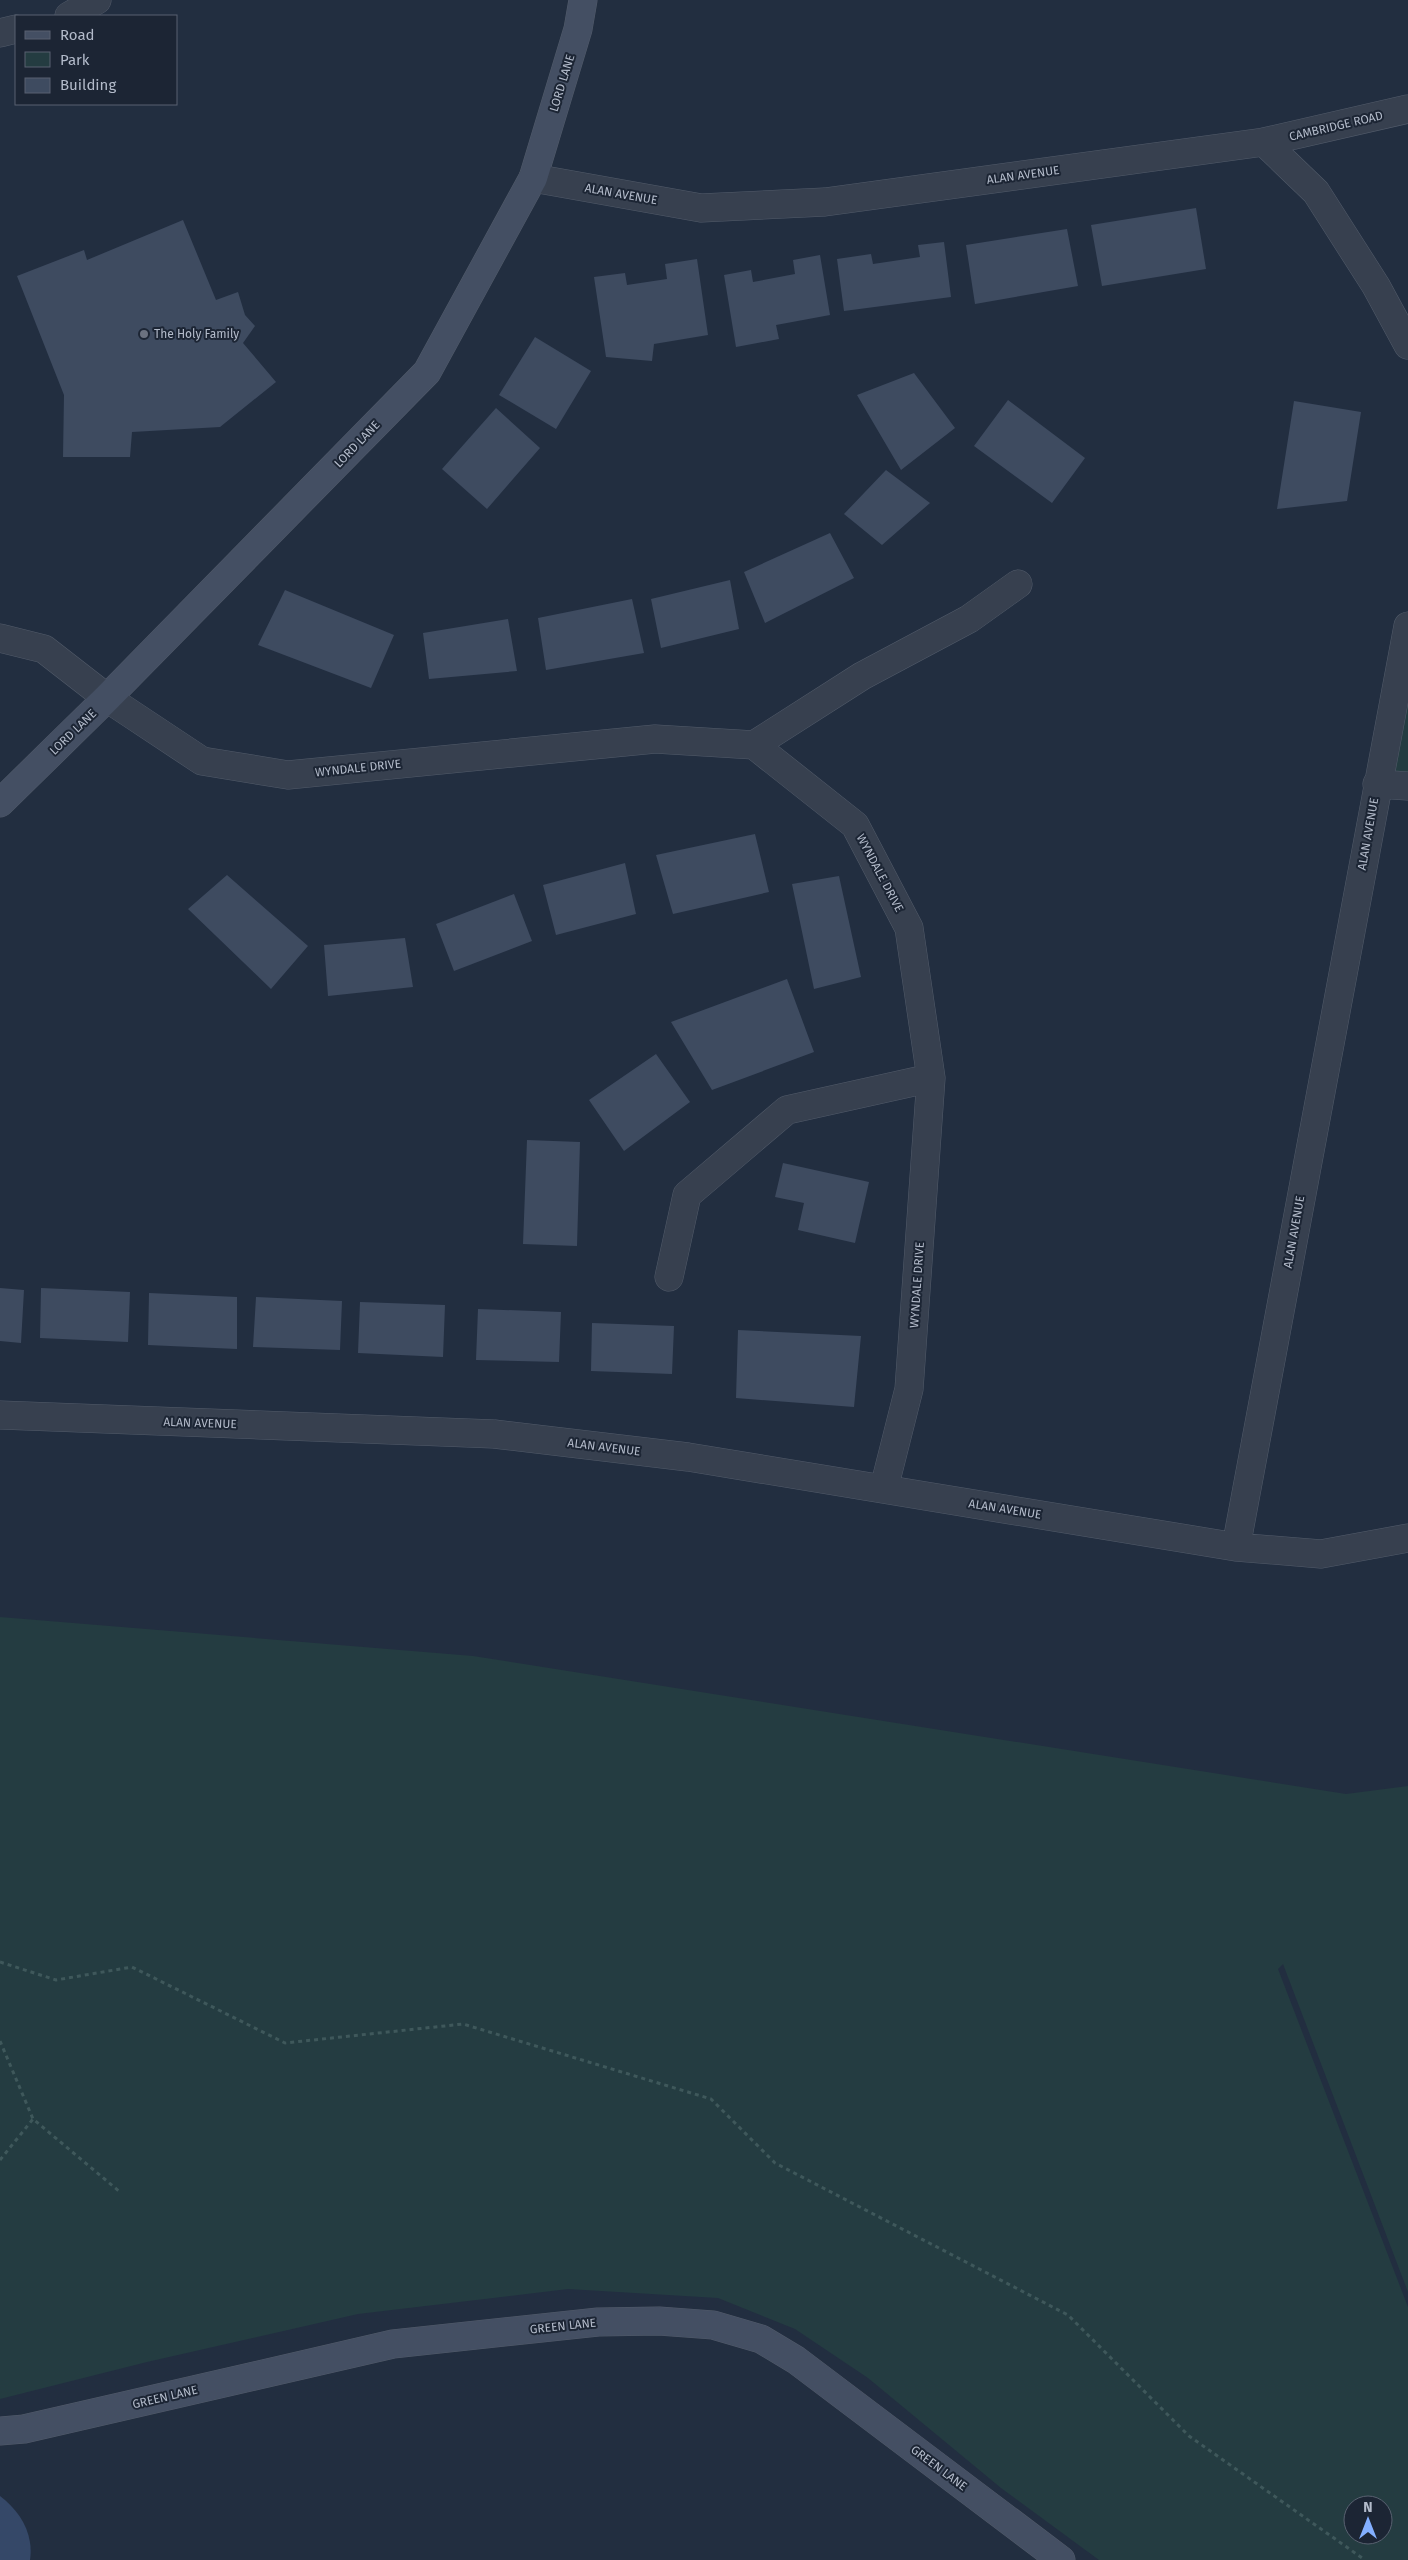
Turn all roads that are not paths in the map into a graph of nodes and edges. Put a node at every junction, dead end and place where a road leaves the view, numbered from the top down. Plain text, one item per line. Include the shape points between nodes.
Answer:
1 (97, 0) edge
2 (583, 0) edge
3 (72, 15) edge
4 (15, 29) edge
5 (0, 33) edge
6 (1408, 109) edge
7 (1264, 142) junction
8 (533, 178) junction
9 (1408, 345) edge
10 (1018, 584) dead end
11 (0, 638) edge
12 (1407, 641) edge
13 (107, 698) junction
14 (754, 745) junction
15 (1377, 784) junction
16 (1408, 786) edge
17 (0, 803) edge
18 (931, 1078) junction
19 (669, 1277) dead end
20 (0, 1415) edge
21 (884, 1488) junction
22 (1408, 1538) edge
23 (1236, 1547) junction
24 (0, 2431) edge
25 (1061, 2560) edge

1 - 3 street
2 - 8 street, LORD LANE via 578,29
4 - 5 street
6 - 7 street, CAMBRIDGE ROAD
7 - 8 street, ALAN AVENUE via 825,202 701,208
7 - 9 street via 1316,192 1376,286
8 - 13 street, LORD LANE via 427,372
10 - 14 street via 969,619 862,676
11 - 13 street, WYNDALE DRIVE via 44,649
12 - 15 street, ALAN AVENUE
13 - 14 street, WYNDALE DRIVE via 202,761 288,775 655,739
13 - 17 street, LORD LANE
14 - 18 street, WYNDALE DRIVE via 854,825 909,928
15 - 16 street, ALAN AVENUE
15 - 23 street, ALAN AVENUE
18 - 19 street via 787,1110 687,1195
18 - 21 street, WYNDALE DRIVE via 909,1389
20 - 21 street, ALAN AVENUE via 494,1434 688,1457
21 - 23 street, ALAN AVENUE
22 - 23 street via 1322,1554
24 - 25 street, GREEN LANE via 24,2429 393,2344 598,2322 659,2321 713,2325 761,2340 796,2360

